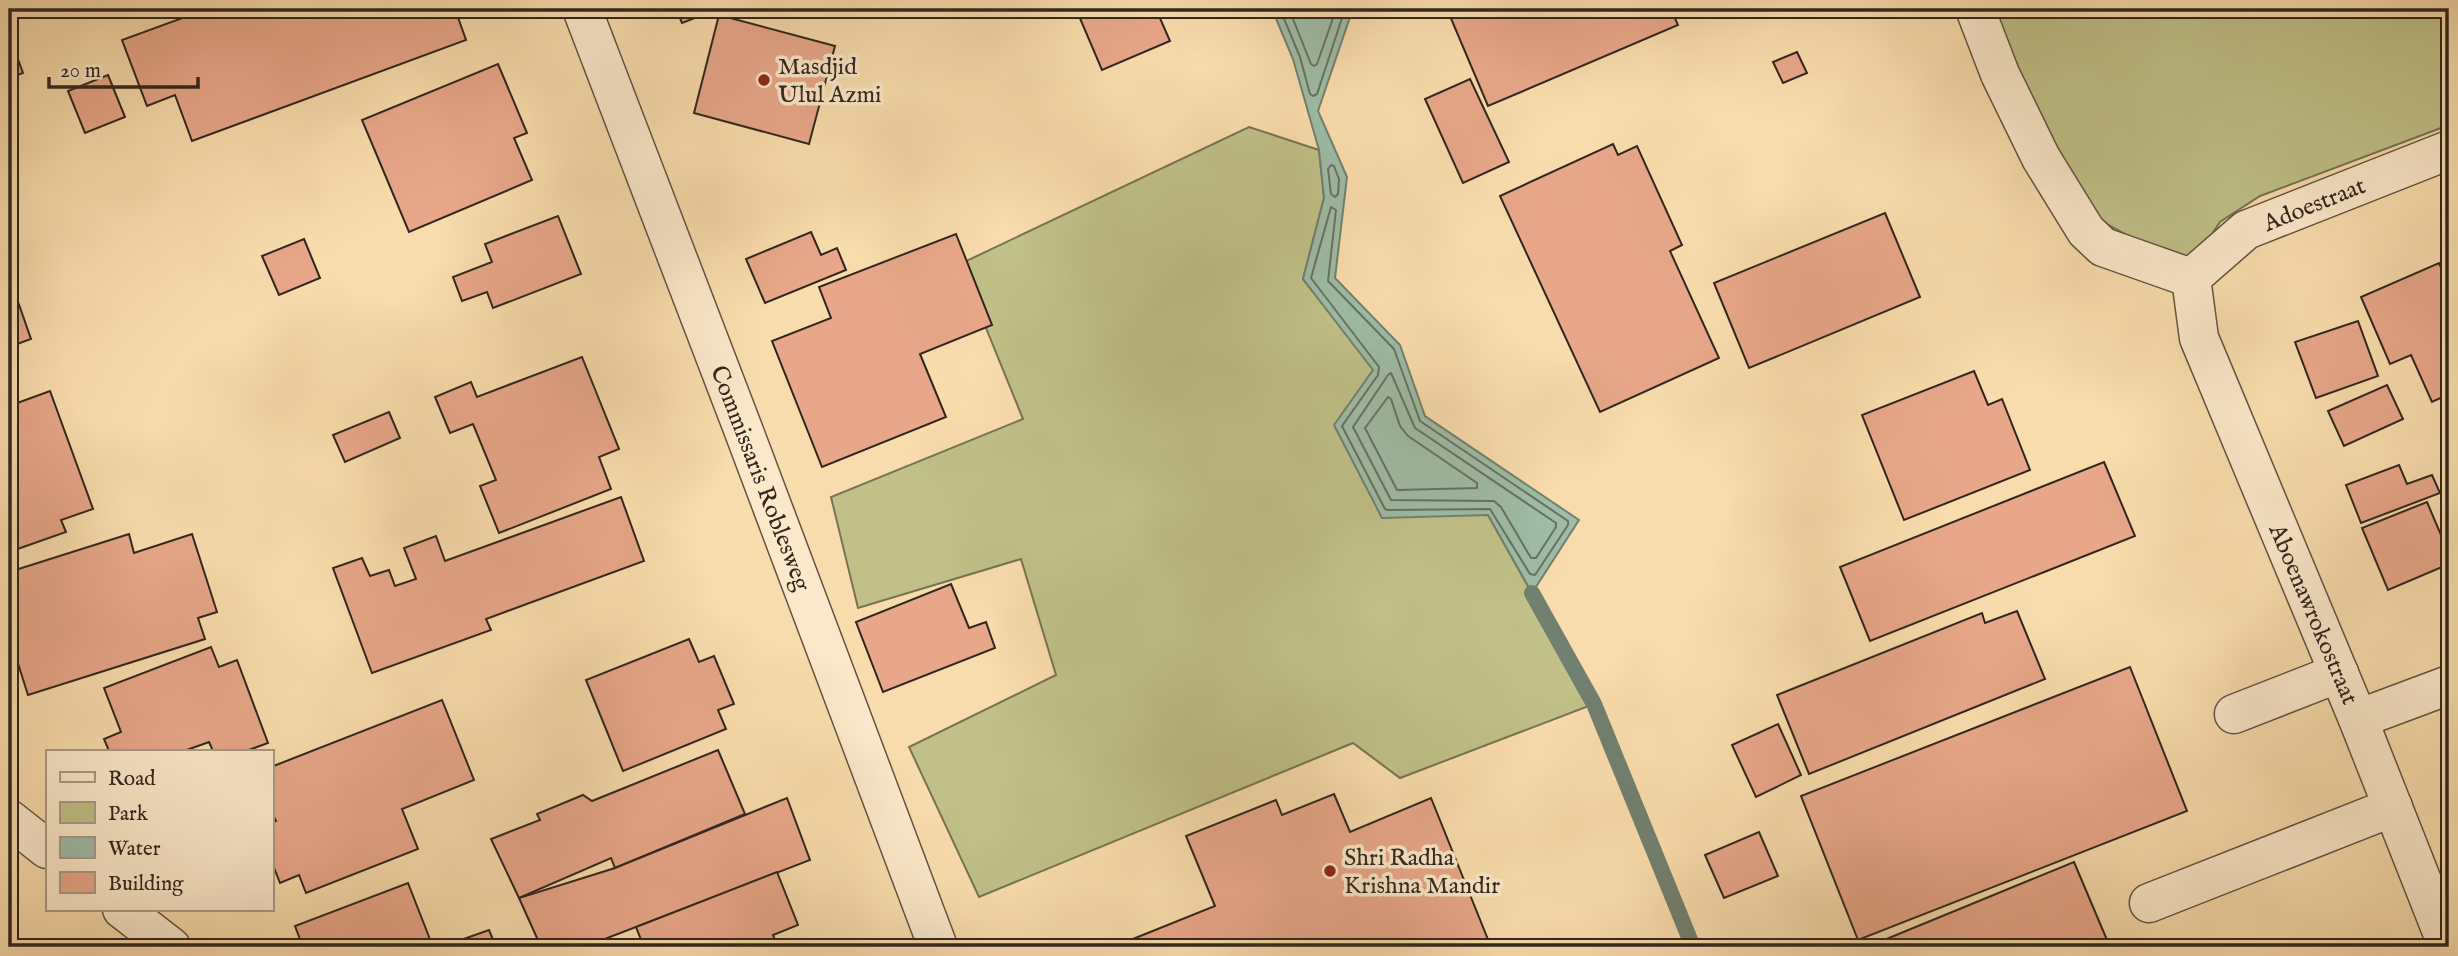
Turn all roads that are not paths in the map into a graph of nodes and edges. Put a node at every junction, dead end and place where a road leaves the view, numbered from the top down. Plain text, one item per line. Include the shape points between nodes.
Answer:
1 (582, 9) edge
2 (1975, 9) edge
3 (2449, 150) edge
4 (2191, 278) junction
5 (2339, 673) junction
6 (2449, 685) edge
7 (2234, 714) dead end
8 (2358, 719) junction
9 (2393, 807) junction
10 (9, 819) edge
11 (46, 848) edge
12 (2149, 904) dead end
13 (125, 911) edge
14 (171, 947) edge
15 (938, 947) edge
16 (2448, 947) edge

1 - 15 street, Commissaris Roblesweg
2 - 4 street via 2041,158 2086,231 2104,247
3 - 4 street, Adoestraat via 2246,230
4 - 5 street, Aboenawrokostraat via 2199,338
5 - 7 street
5 - 8 street, Aboenawrokostraat
6 - 8 street
8 - 9 street, Aboenawrokostraat
9 - 12 street
9 - 16 street, Aboenawrokostraat
10 - 11 street
13 - 14 street

